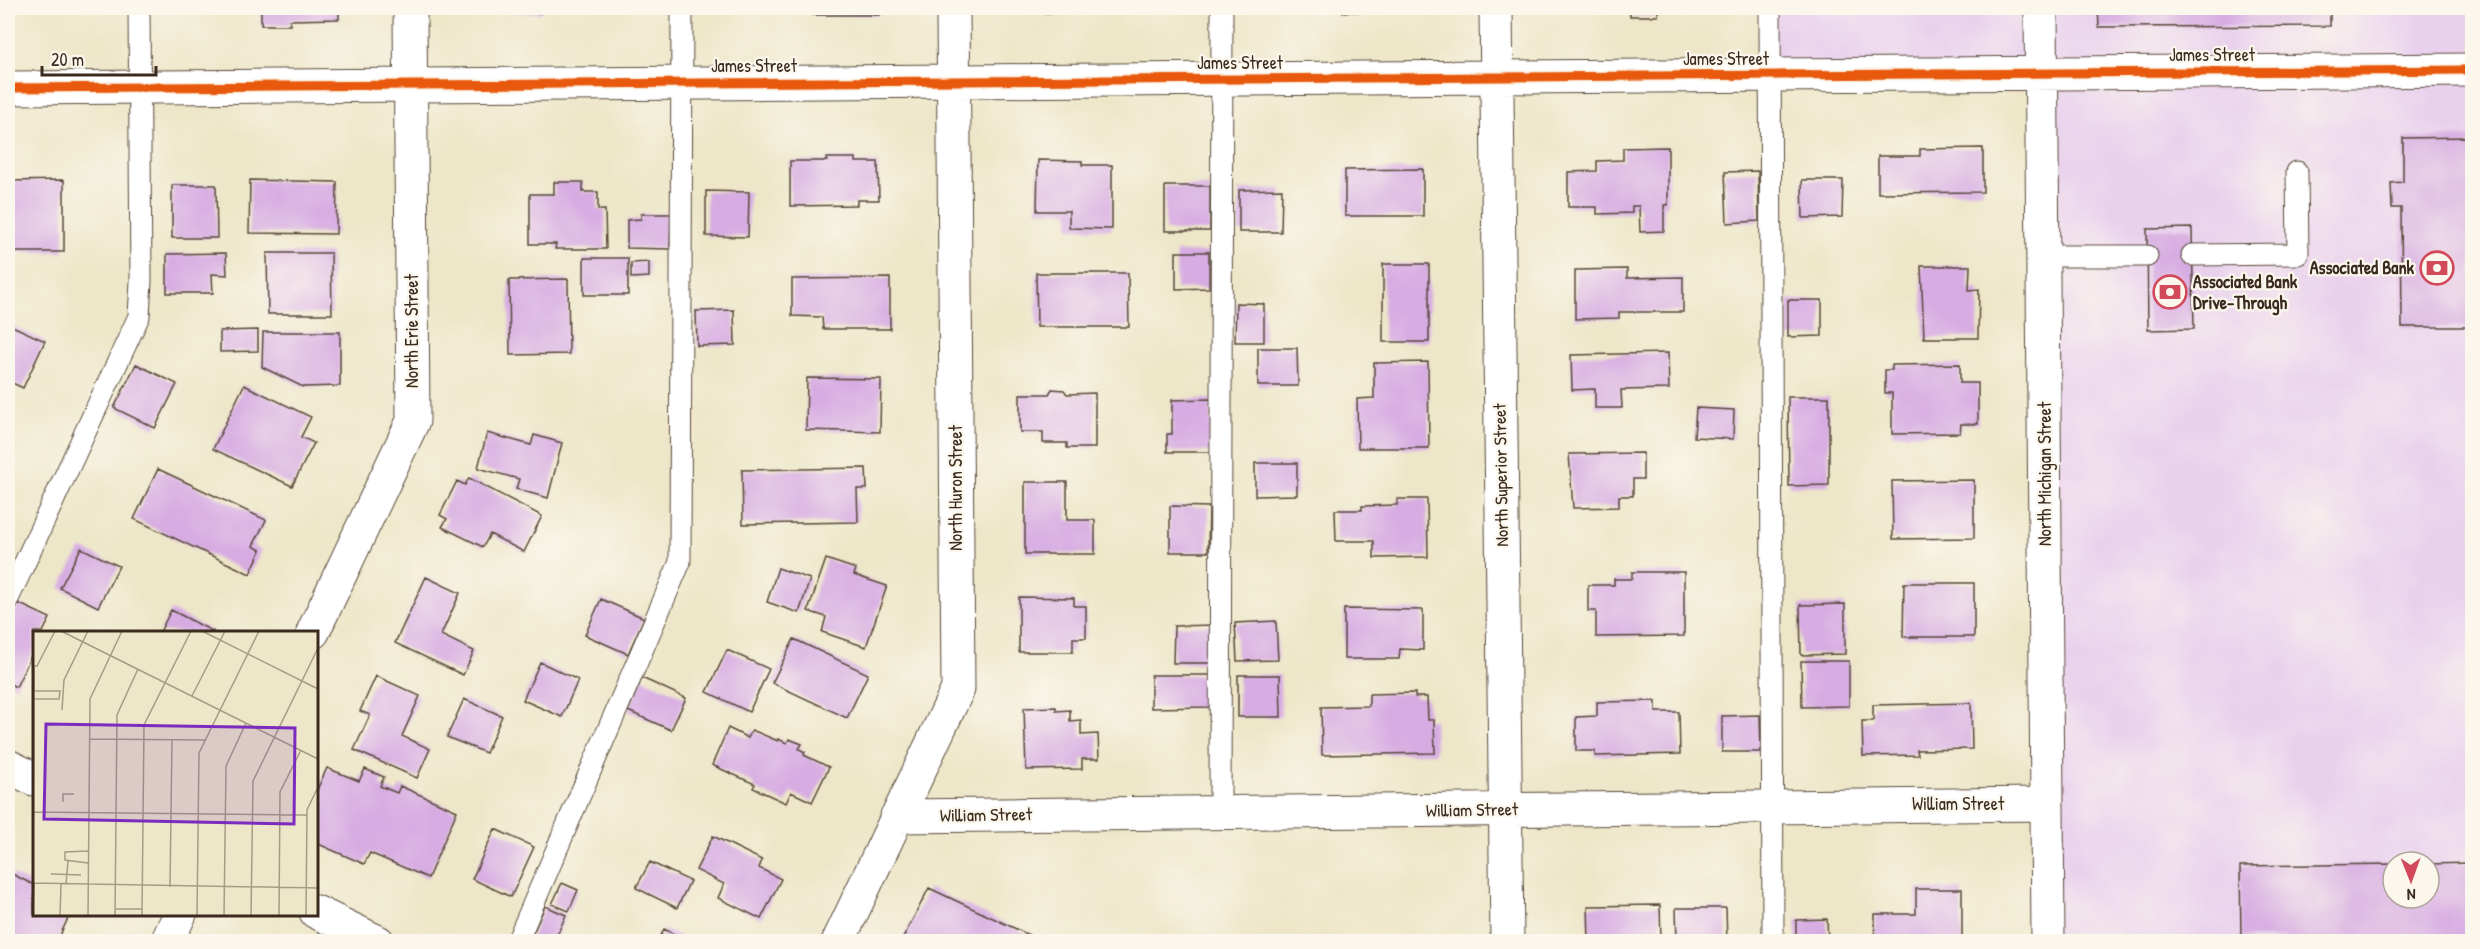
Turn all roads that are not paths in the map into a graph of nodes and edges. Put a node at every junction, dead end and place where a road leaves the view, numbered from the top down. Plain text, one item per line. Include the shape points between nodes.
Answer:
1 (139, 8) edge
2 (410, 8) edge
3 (682, 8) edge
4 (953, 8) edge
5 (1222, 8) edge
6 (1496, 8) edge
7 (1770, 8) edge
8 (2041, 8) edge
9 (2472, 70) edge
10 (2042, 74) junction
11 (1770, 76) junction
12 (1496, 77) junction
13 (1222, 80) junction
14 (953, 81) junction
15 (683, 83) junction
16 (410, 85) junction
17 (139, 87) junction
18 (8, 88) edge
19 (2297, 172) dead end
20 (2192, 255) dead end
21 (2043, 256) junction
22 (2147, 256) dead end
23 (8, 599) edge
24 (314, 631) edge
25 (8, 766) edge
26 (33, 778) edge
27 (2047, 804) junction
28 (1772, 806) junction
29 (1506, 809) junction
30 (1220, 813) junction
31 (897, 816) junction
32 (318, 913) edge
33 (180, 916) edge
34 (167, 942) edge
35 (378, 942) edge
36 (517, 942) edge
37 (838, 942) edge
38 (1507, 942) edge
39 (1773, 942) edge
40 (2048, 942) edge

1 - 17 lane
2 - 16 street, North Erie Street
3 - 15 lane
4 - 14 street, North Huron Street
5 - 13 lane
6 - 12 street, North Superior Street
7 - 11 lane
8 - 10 street, North Michigan Street
9 - 10 street, James Street
10 - 11 street, James Street
10 - 21 street, North Michigan Street
11 - 12 street, James Street
11 - 28 lane
12 - 13 street, James Street
12 - 29 street, North Superior Street
13 - 14 street, James Street
13 - 30 lane
14 - 15 street, James Street
14 - 31 street, North Huron Street via 958,688
15 - 16 street, James Street
15 - 36 lane via 680,562
16 - 17 street, James Street
16 - 24 street, North Erie Street via 413,421
17 - 18 street, James Street
17 - 23 lane via 139,316
19 - 20 lane via 2298,254
21 - 22 lane
21 - 27 street, North Michigan Street
25 - 26 street
27 - 28 street, William Street
27 - 40 street, North Michigan Street
28 - 29 street, William Street
28 - 39 lane
29 - 30 street, William Street
29 - 38 street, North Superior Street
30 - 31 street, William Street
31 - 37 street, North Huron Street
32 - 35 street
33 - 34 street

